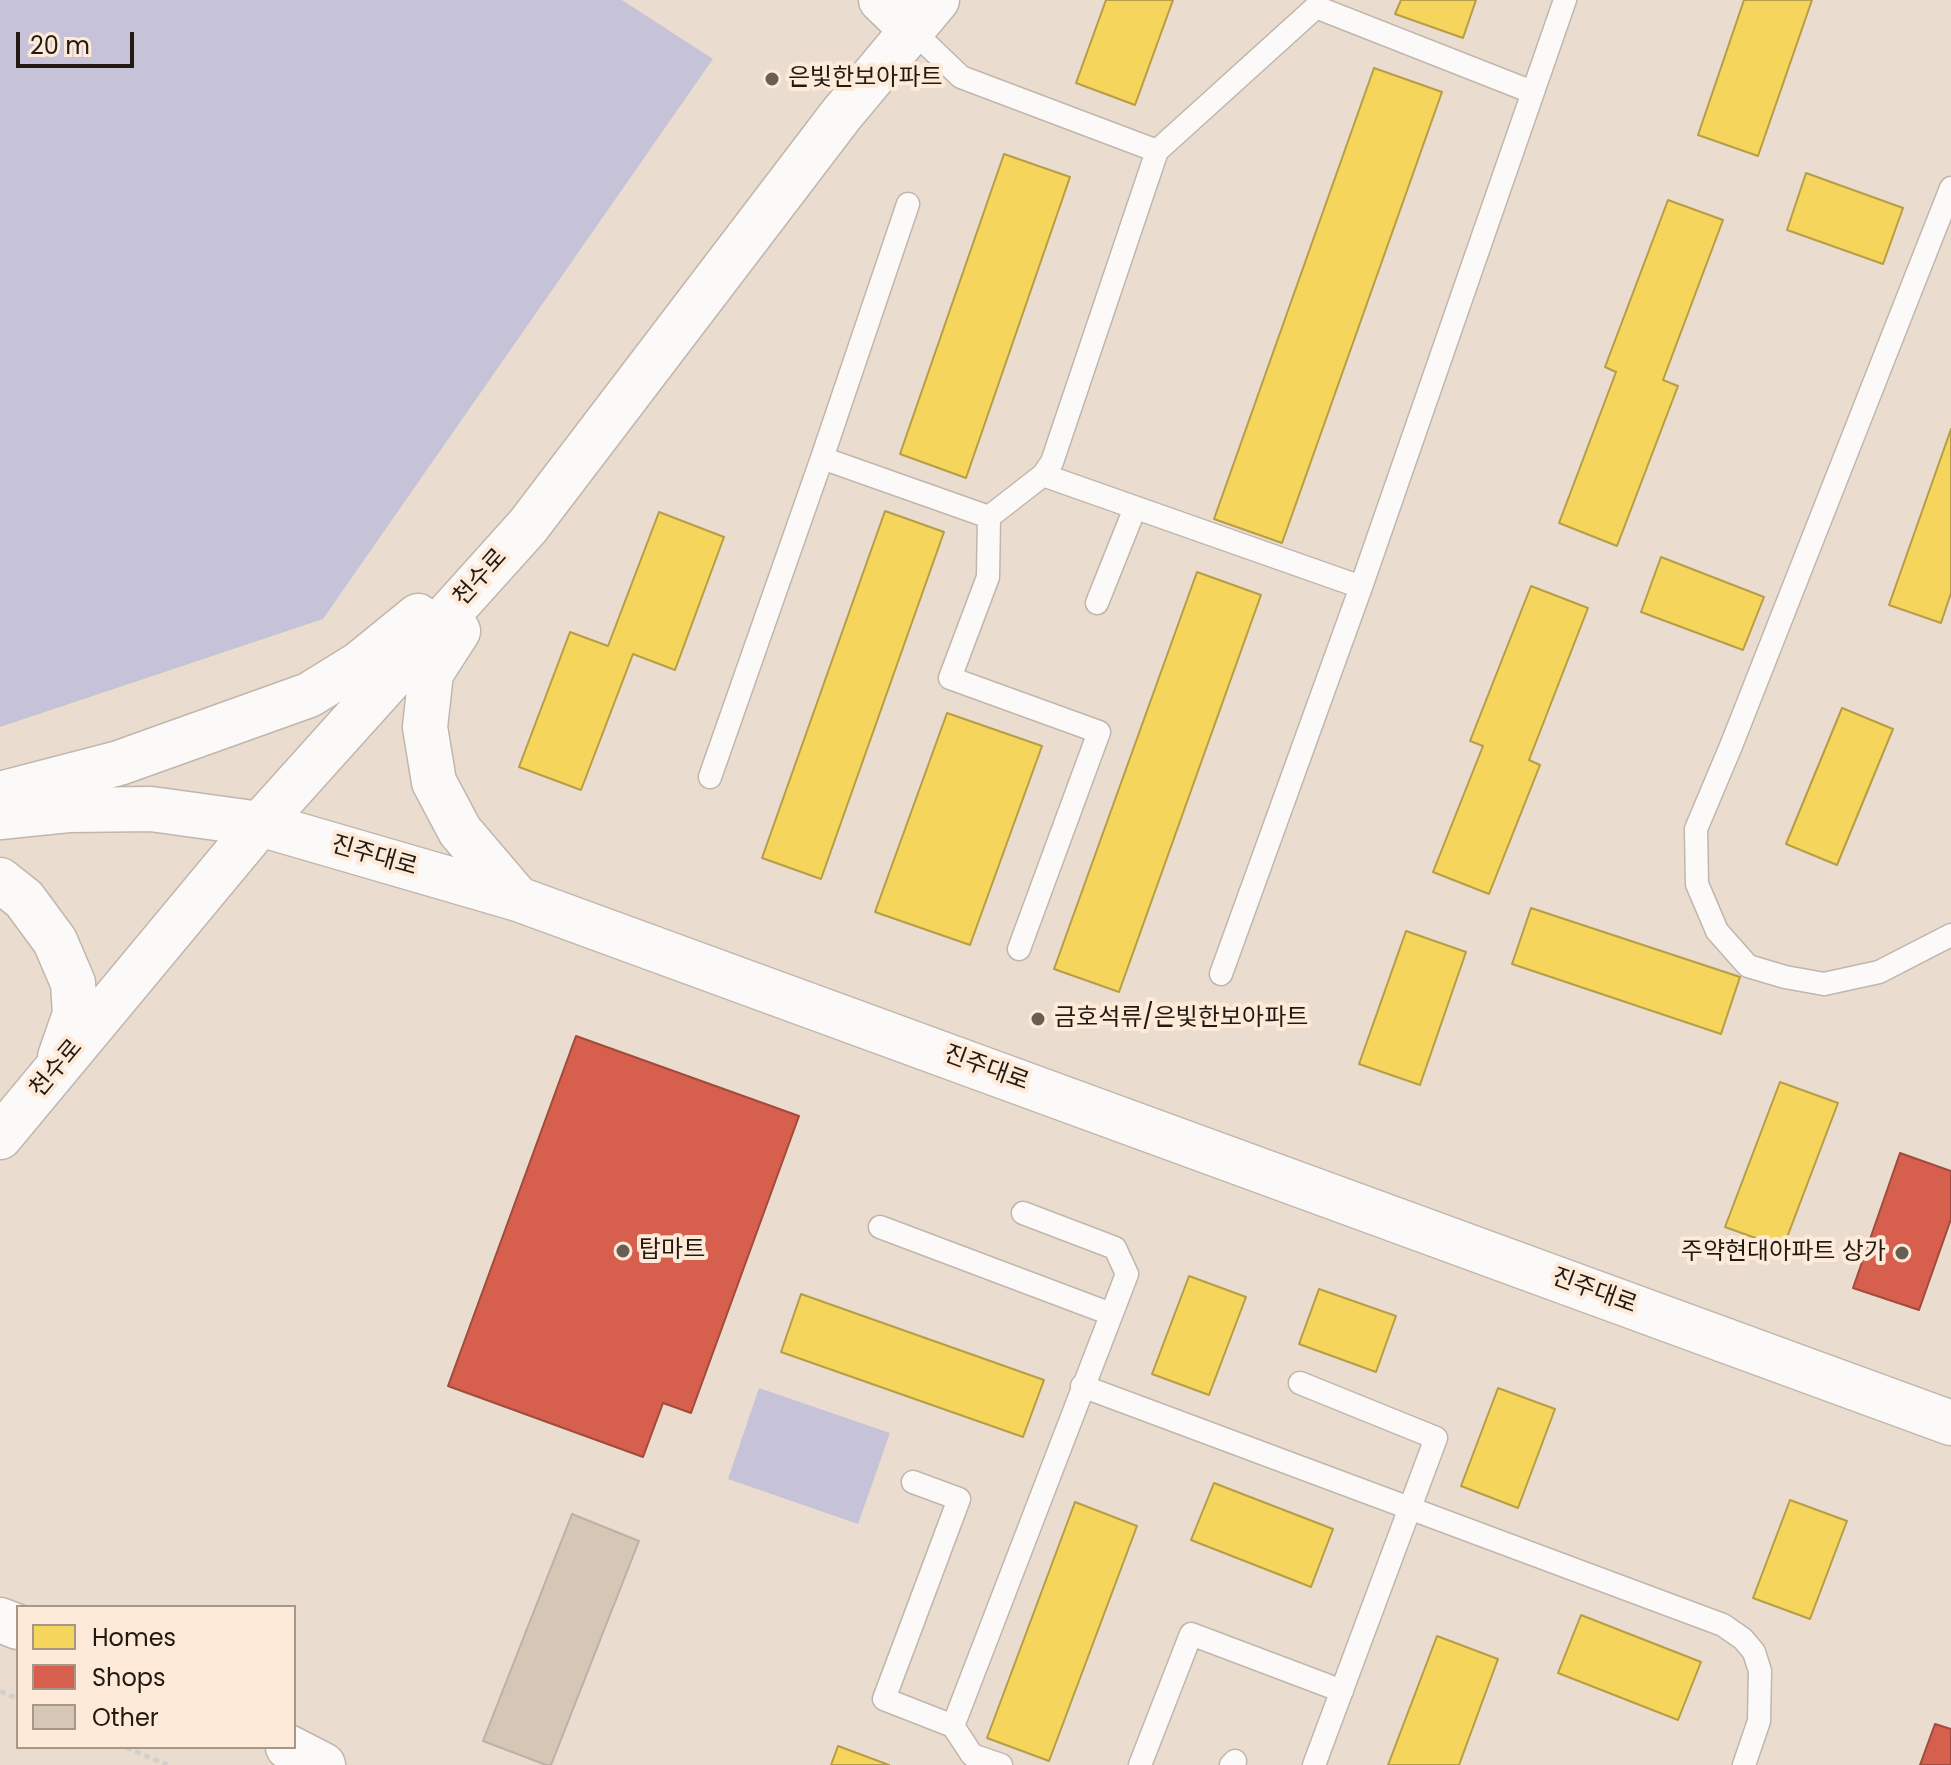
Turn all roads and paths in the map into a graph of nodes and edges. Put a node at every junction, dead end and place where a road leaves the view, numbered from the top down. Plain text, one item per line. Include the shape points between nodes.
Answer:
1 (881, 0) edge
2 (1565, 0) edge
3 (921, 10) edge
4 (1532, 92) junction
5 (1157, 151) junction
6 (1951, 188) edge
7 (908, 204) dead end
8 (822, 458) junction
9 (1043, 475) junction
10 (1135, 508) junction
11 (989, 517) junction
12 (528, 526) junction
13 (1361, 587) junction
14 (1097, 603) dead end
15 (710, 777) dead end
16 (0, 794) edge
17 (0, 817) edge
18 (260, 824) junction
19 (0, 880) edge
20 (518, 899) junction
21 (1951, 935) edge
22 (1019, 949) dead end
23 (1221, 974) dead end
24 (54, 1074) junction
25 (0, 1137) edge
26 (1023, 1213) dead end
27 (880, 1227) dead end
28 (1111, 1314) junction
29 (1300, 1383) dead end
30 (1082, 1386) junction
31 (1951, 1423) edge
32 (913, 1482) dead end
33 (1411, 1507) junction
34 (1342, 1691) junction
35 (953, 1726) junction
36 (131, 1749) edge
37 (292, 1749) edge
38 (1145, 1763) edge
39 (1749, 1763) edge
40 (167, 1765) edge
41 (323, 1765) edge
42 (1001, 1765) edge
43 (1314, 1765) edge

1 - 3 street
2 - 4 lane
3 - 5 lane via 961,77
3 - 12 street, 천수로
4 - 5 lane via 1316,7
4 - 13 lane
5 - 9 lane via 1052,462
6 - 21 lane via 1696,829 1697,884 1717,931 1748,966 1824,984 1879,972
7 - 8 lane
8 - 11 lane
8 - 15 lane
9 - 10 lane
9 - 11 lane
10 - 13 lane
10 - 14 lane
11 - 22 lane via 988,577 950,678 1099,732
12 - 16 street via 359,664 309,695 119,763
12 - 18 street, 천수로
12 - 20 street via 431,673 425,727 434,782 460,831
13 - 23 lane
17 - 18 street, 진주대로 via 151,809
18 - 20 street, 진주대로
18 - 24 street, 천수로
19 - 24 street via 24,899 55,941 73,983 75,1014
20 - 31 street, 진주대로
24 - 25 street, 천수로
26 - 28 lane via 1115,1248 1127,1274
27 - 28 lane
28 - 30 lane
29 - 33 lane via 1436,1438
30 - 33 lane
30 - 35 lane
32 - 35 lane via 959,1499 884,1699
33 - 34 lane
33 - 39 lane via 1723,1625 1743,1639 1760,1671 1759,1721
34 - 38 lane via 1191,1634
34 - 43 lane
35 - 42 lane via 972,1755
36 - 40 path
37 - 41 street

